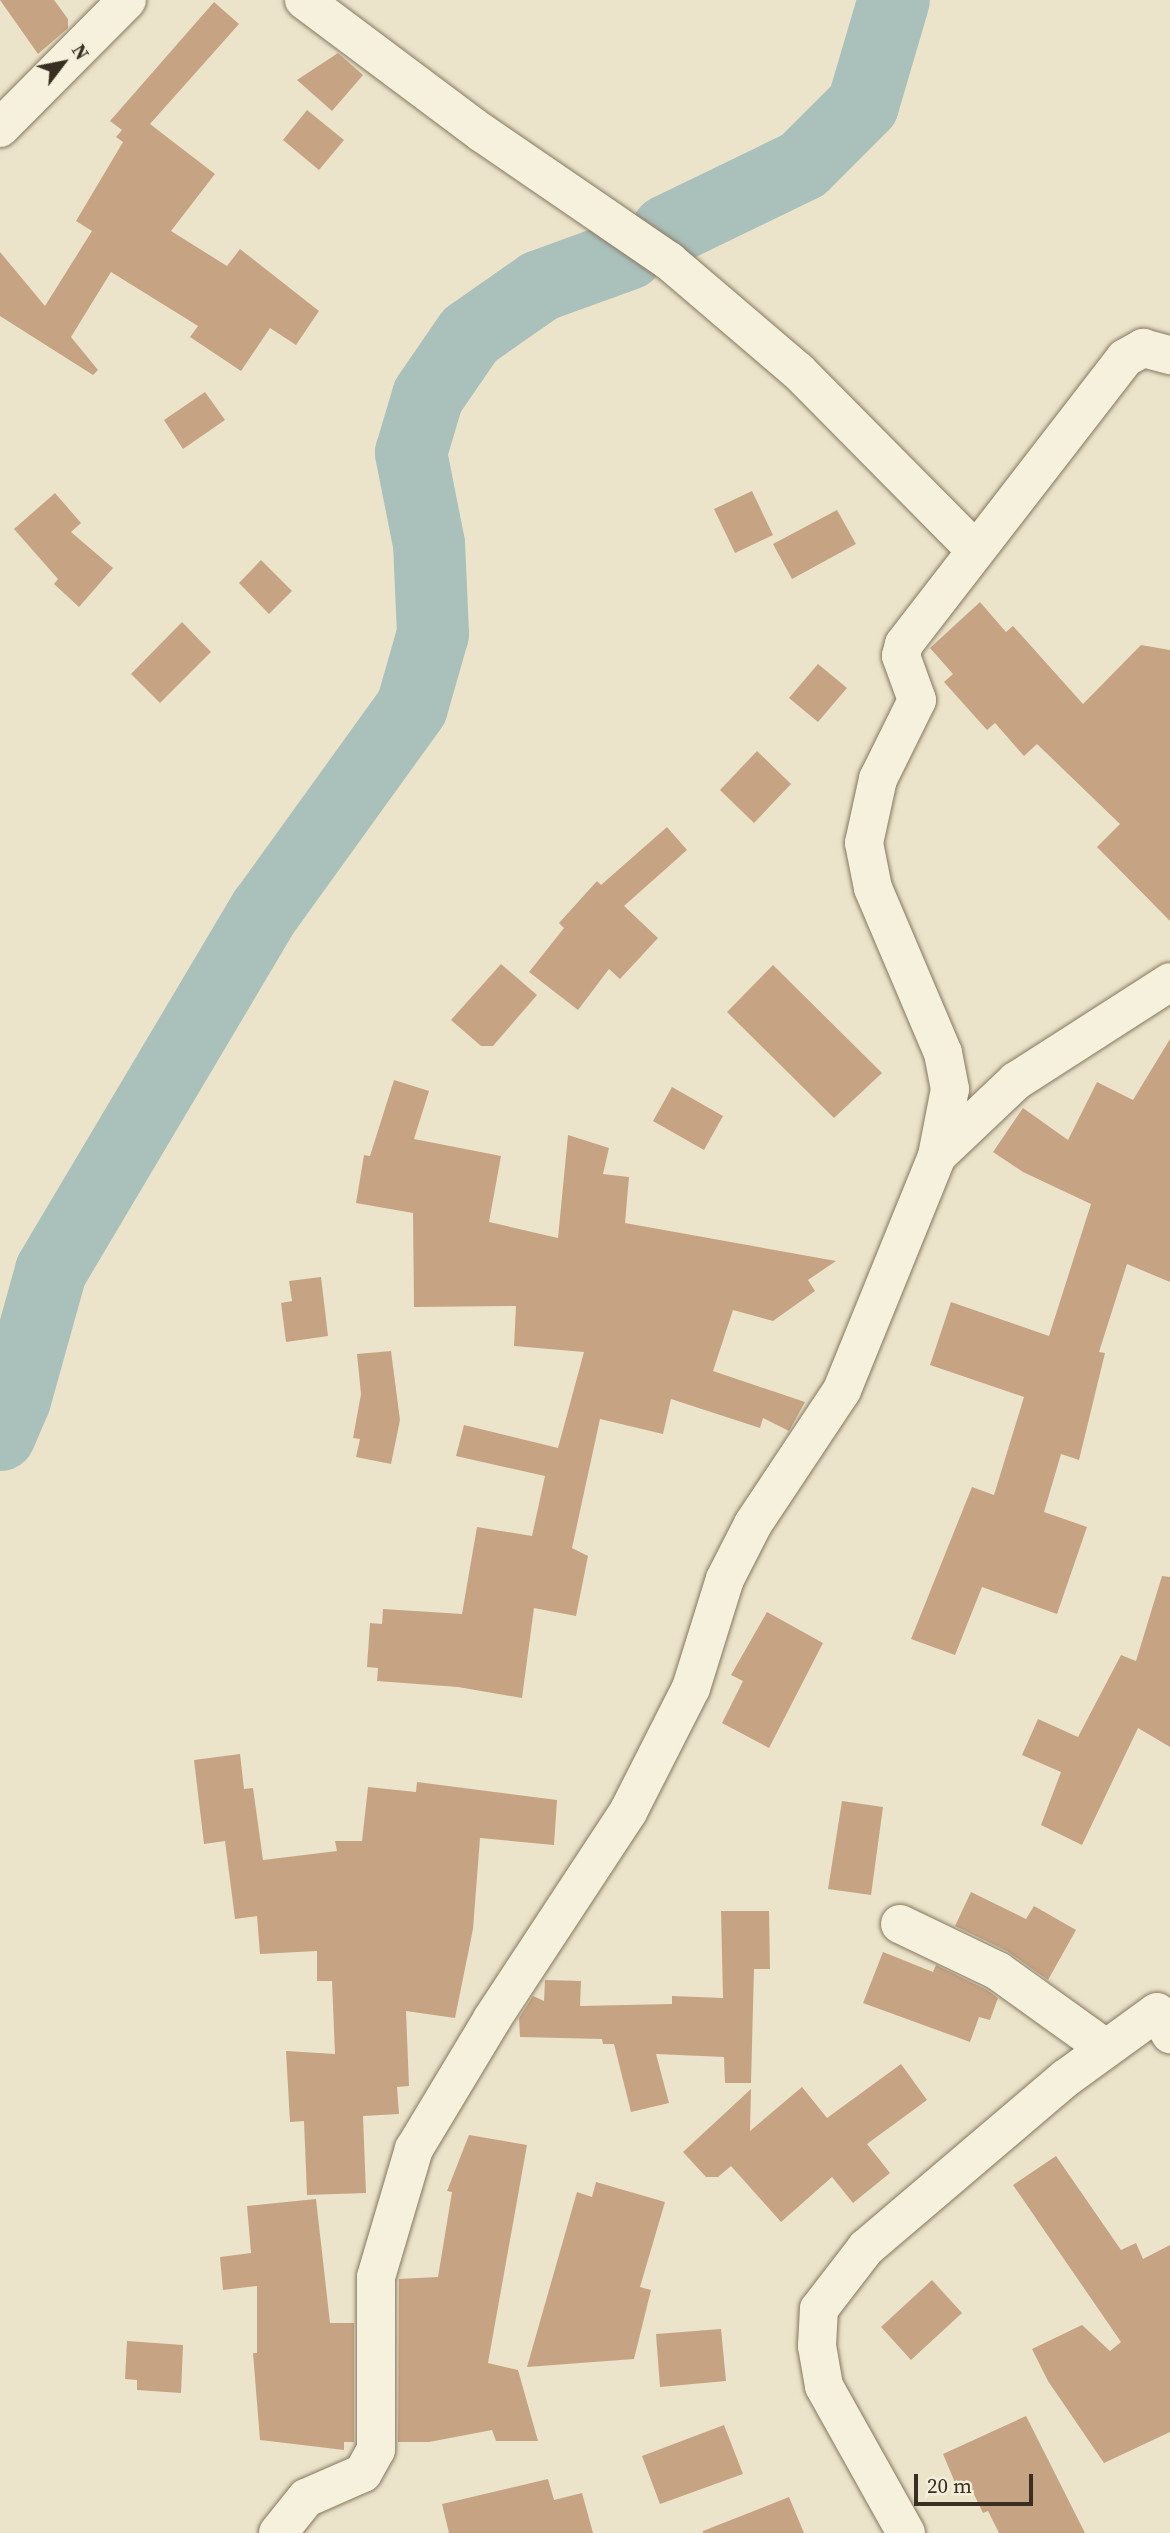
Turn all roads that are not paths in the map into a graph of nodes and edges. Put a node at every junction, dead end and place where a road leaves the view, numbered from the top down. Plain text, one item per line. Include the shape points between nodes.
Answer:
1 (127, 0) edge
2 (304, 0) edge
3 (0, 128) edge
4 (1170, 355) edge
5 (974, 549) junction
6 (1170, 982) edge
7 (937, 1156) junction
8 (900, 1924) dead end
9 (1166, 2011) edge
10 (1105, 2049) junction
11 (278, 2533) edge
12 (906, 2533) edge

1 - 3 street
2 - 5 street via 482,133 669,261 798,371
4 - 5 street via 1143,348 1125,358
5 - 7 street via 904,644 901,656 918,700 878,779 864,843 873,888 943,1053 950,1089
6 - 7 street via 1016,1081
7 - 11 street via 842,1390 753,1524 725,1578 691,1688 628,1812 492,2019 414,2149 376,2277 376,2450 363,2473 306,2498
8 - 10 street via 998,1971
9 - 10 street
10 - 12 street via 866,2248 819,2309 817,2346 824,2386

